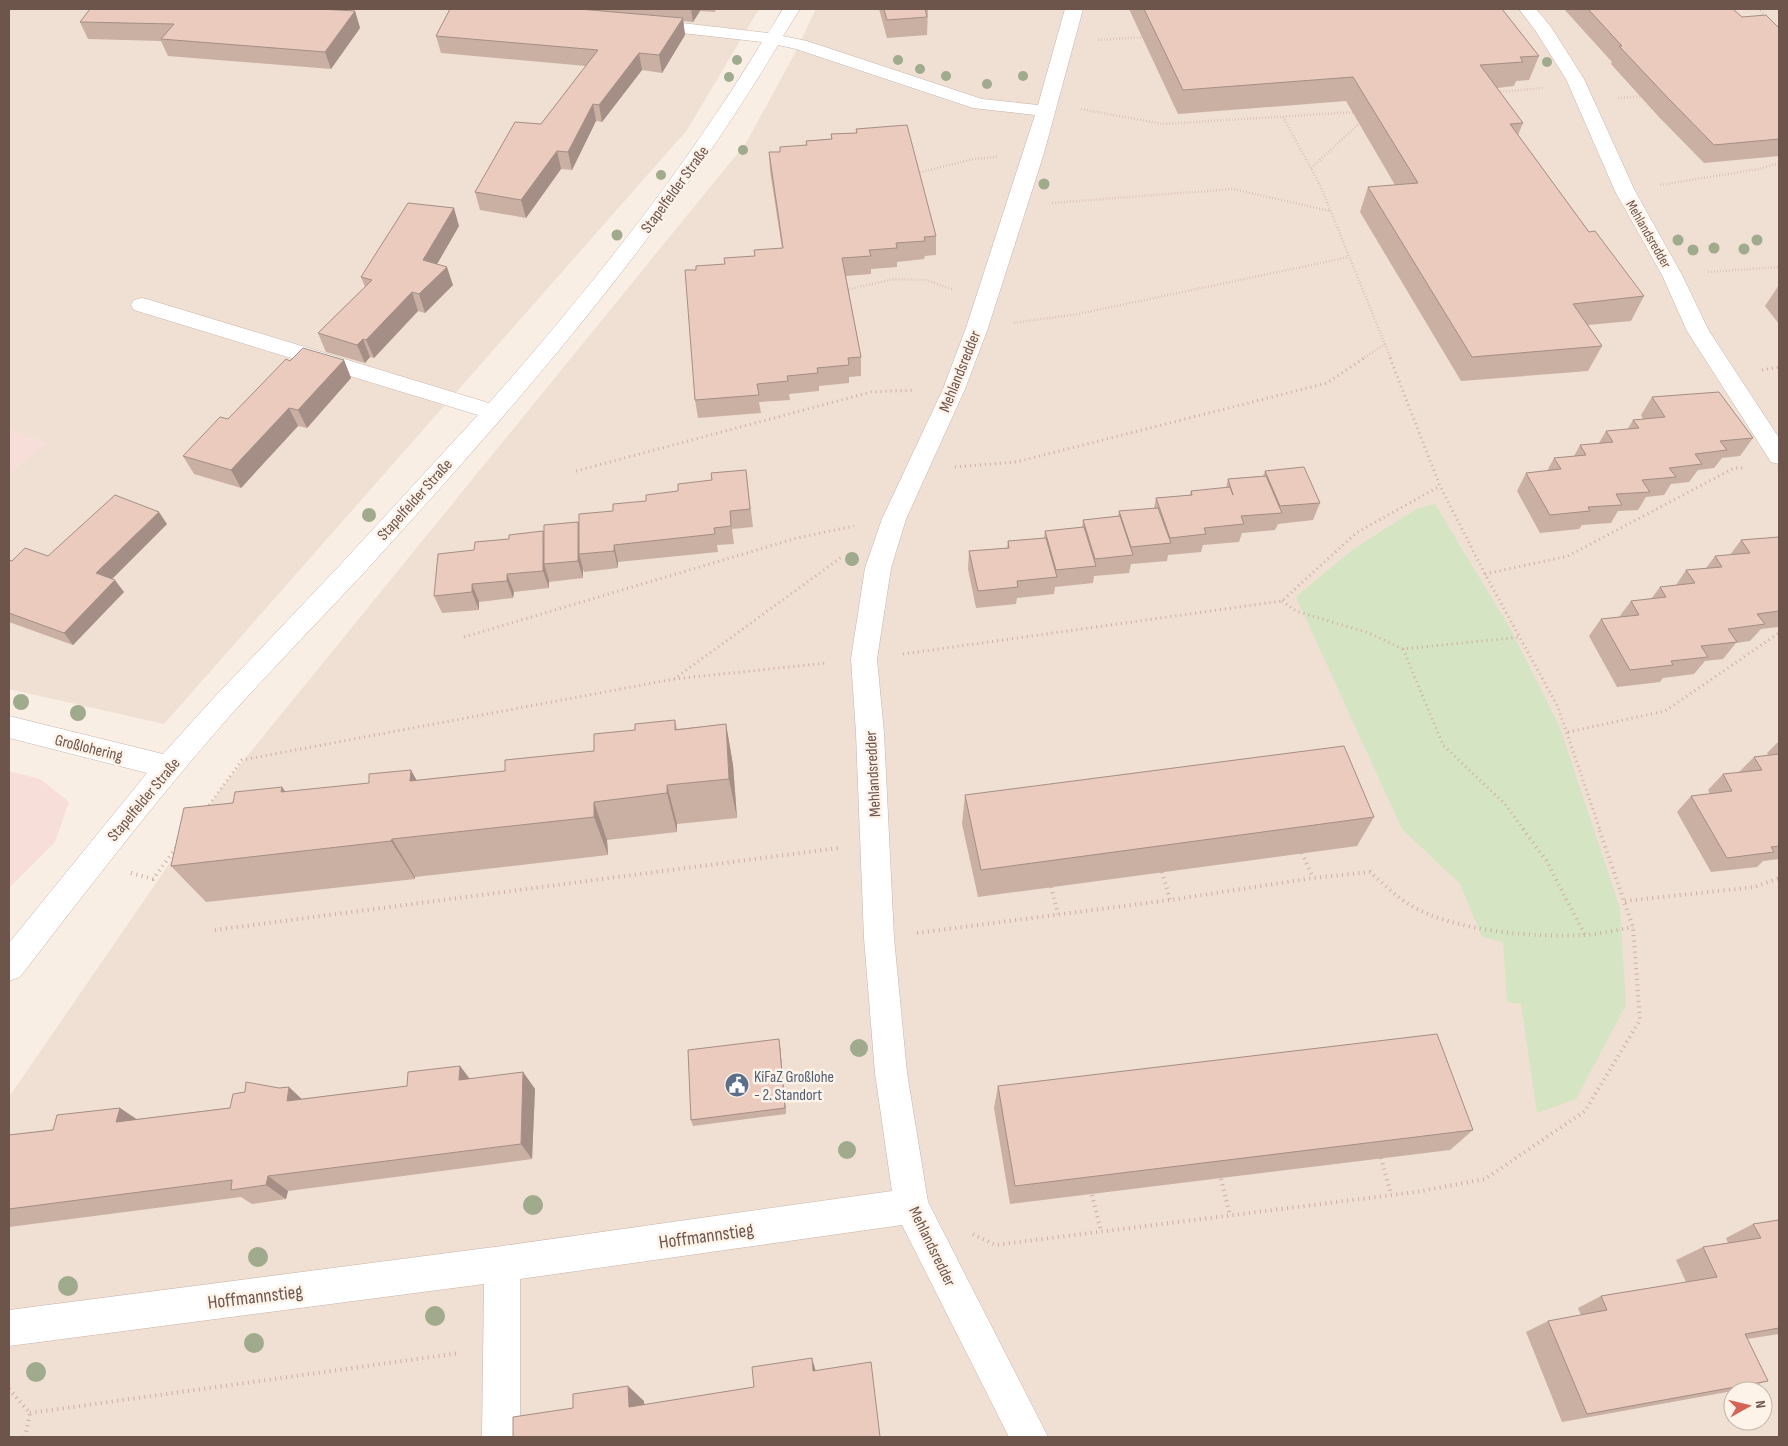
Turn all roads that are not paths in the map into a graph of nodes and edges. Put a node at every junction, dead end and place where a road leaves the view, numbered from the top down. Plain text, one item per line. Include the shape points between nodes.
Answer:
1 (791, 9) edge
2 (1074, 9) edge
3 (1527, 9) edge
4 (631, 23) edge
5 (774, 39) junction
6 (1045, 111) junction
7 (142, 305) dead end
8 (493, 412) junction
9 (1779, 456) edge
10 (9, 727) edge
11 (170, 767) junction
12 (9, 967) edge
13 (911, 1206) junction
14 (502, 1264) junction
15 (9, 1328) edge
16 (500, 1437) edge
17 (1029, 1437) edge

1 - 5 street, Stapelfelder Straße
2 - 6 street, Mehlandsredder
3 - 9 street, Mehlandsredder via 1575,79 1625,191 1672,275 1698,331
4 - 5 street via 740,32
5 - 6 street via 980,104
5 - 8 street, Stapelfelder Straße via 670,196 586,305
6 - 13 street, Mehlandsredder via 977,328 954,389 894,519 878,568 864,659 879,938 891,1073
7 - 8 street
8 - 11 street, Stapelfelder Straße
10 - 11 street, Großlohering
11 - 12 street, Stapelfelder Straße
13 - 14 street, Hoffmannstieg
13 - 17 street, Mehlandsredder
14 - 15 street, Hoffmannstieg
14 - 16 street

